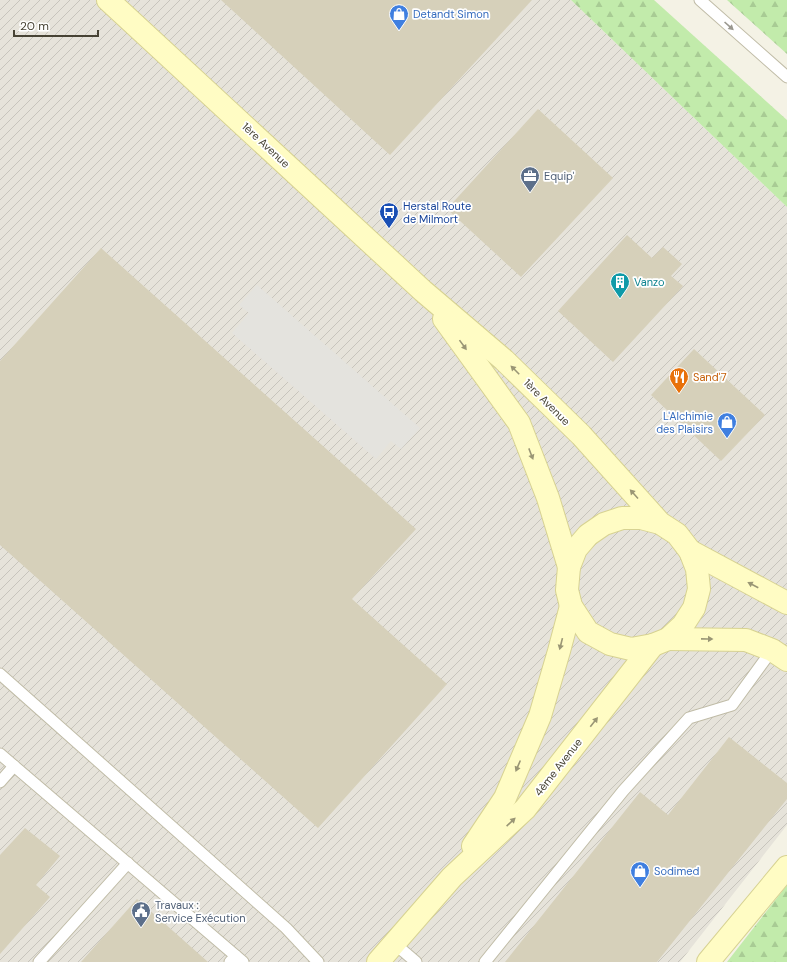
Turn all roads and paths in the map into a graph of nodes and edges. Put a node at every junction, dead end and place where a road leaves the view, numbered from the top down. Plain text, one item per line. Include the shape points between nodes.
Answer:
1 (108, 0) edge
2 (700, 0) edge
3 (787, 77) edge
4 (423, 290) junction
5 (660, 523) junction
6 (690, 551) junction
7 (569, 567) junction
8 (787, 603) edge
9 (571, 606) junction
10 (660, 642) junction
11 (780, 655) edge
12 (0, 674) edge
13 (0, 754) edge
14 (14, 766) junction
15 (0, 782) edge
16 (128, 863) junction
17 (787, 867) edge
18 (452, 877) junction
19 (395, 944) junction
20 (236, 960) edge
21 (39, 962) edge
22 (318, 962) edge
23 (378, 962) edge
24 (416, 962) edge
25 (485, 962) edge
26 (708, 962) edge

1 - 4 street, 1ère Avenue
2 -> 3 lane
5 -> 4 street, 1ère Avenue via 581,435 504,360
4 -> 7 street, 1ère Avenue via 519,423 548,498
5 - 6 street, 1ère Avenue via 677,534
5 - 7 street, 1ère Avenue via 641,518 622,518 604,524 588,535 576,549
8 -> 6 street, 1ère Avenue
6 - 10 street, 1ère Avenue via 697,569 699,589 694,608 683,625
7 - 9 street, 1ère Avenue via 567,590
9 - 10 street, 1ère Avenue via 588,632 610,644 631,649
9 -> 18 street, 4ème Avenue via 540,716 505,798
10 -> 11 street, 1ère Avenue via 746,640
18 -> 10 street, 4ème Avenue via 525,810
11 - 25 lane via 732,705 689,718 623,791
12 - 22 lane via 286,928
13 - 14 lane
14 - 15 lane
14 - 16 lane
16 - 20 lane
16 - 21 lane
17 - 26 street
18 - 19 street, 4ème Avenue
19 - 23 street, 4ème Avenue
19 - 24 lane

